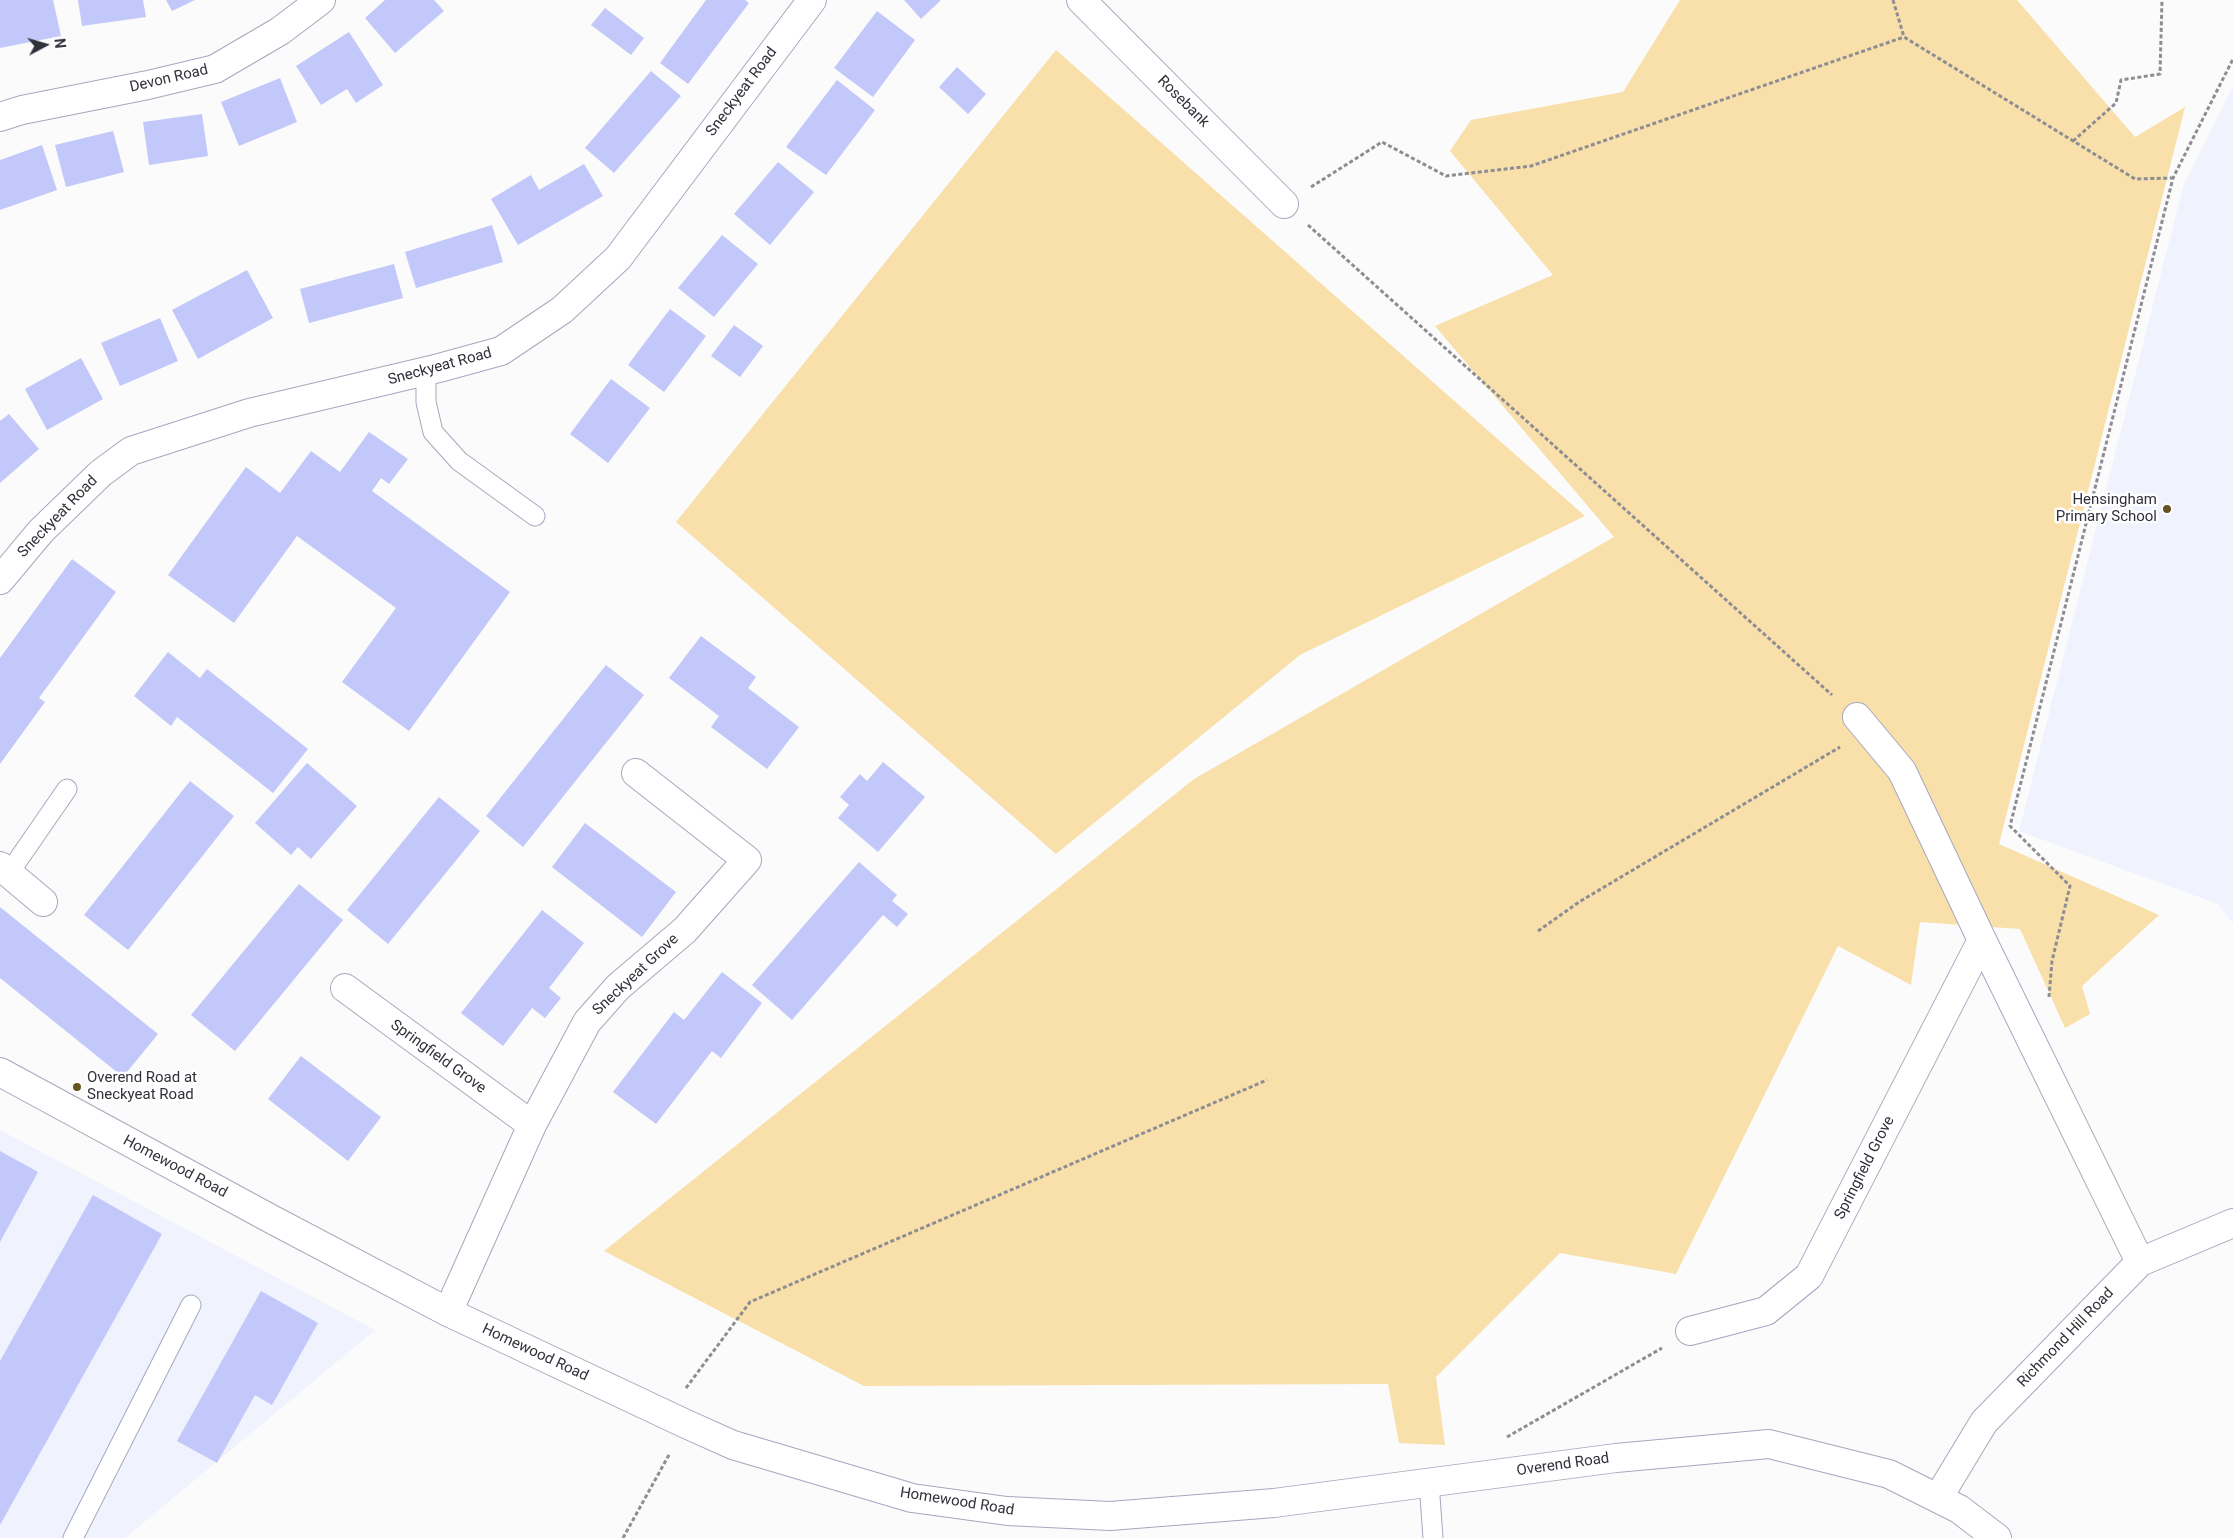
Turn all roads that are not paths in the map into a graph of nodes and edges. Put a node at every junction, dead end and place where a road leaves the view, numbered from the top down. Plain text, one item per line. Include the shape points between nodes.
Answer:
1 (321, 0) edge
2 (812, 0) edge
3 (1081, 0) edge
4 (0, 117) edge
5 (1284, 204) road end
6 (426, 371) junction
7 (535, 516) dead end
8 (0, 580) edge
9 (1863, 724) road end
10 (636, 772) dead end
11 (67, 789) dead end
12 (5, 870) edge
13 (43, 902) dead end
14 (1982, 940) junction
15 (345, 988) dead end
16 (0, 1072) edge
17 (532, 1125) junction
18 (2233, 1223) edge
19 (2140, 1262) junction
20 (191, 1305) dead end
21 (448, 1312) junction
22 (1690, 1331) road end
23 (1429, 1482) junction
24 (1938, 1498) junction
25 (1110, 1516) joint
26 (73, 1538) edge
27 (1433, 1538) edge
28 (1996, 1538) edge

1 - 4 street, Devon Road via 280,31 215,69
2 - 6 street, Sneckyeat Road via 618,258 562,310 501,351
3 - 5 street, Rosebank
6 - 7 lane via 426,402 433,432 459,460
6 - 8 street, Sneckyeat Road via 249,414 131,451 101,473 41,531
9 - 14 street via 1902,771
10 - 17 street, Sneckyeat Grove via 747,860 684,930 618,987 586,1022
11 - 12 lane
12 - 13 street
14 - 19 street
14 - 22 street, Springfield Grove via 1809,1276 1766,1311
15 - 17 street, Springfield Grove
16 - 21 street, Homewood Road
17 - 21 street, Sneckyeat Grove
18 - 19 street, Richmond Hill Road
19 - 24 street, Richmond Hill Road via 1984,1422
20 - 26 lane
21 - 25 street, Homewood Road via 733,1445 912,1498 1007,1511
23 - 24 street, Overend Road via 1616,1458 1769,1444 1889,1474
23 - 25 street, Overend Road via 1274,1503
23 - 27 lane
24 - 28 street, Overend Road via 1959,1509

